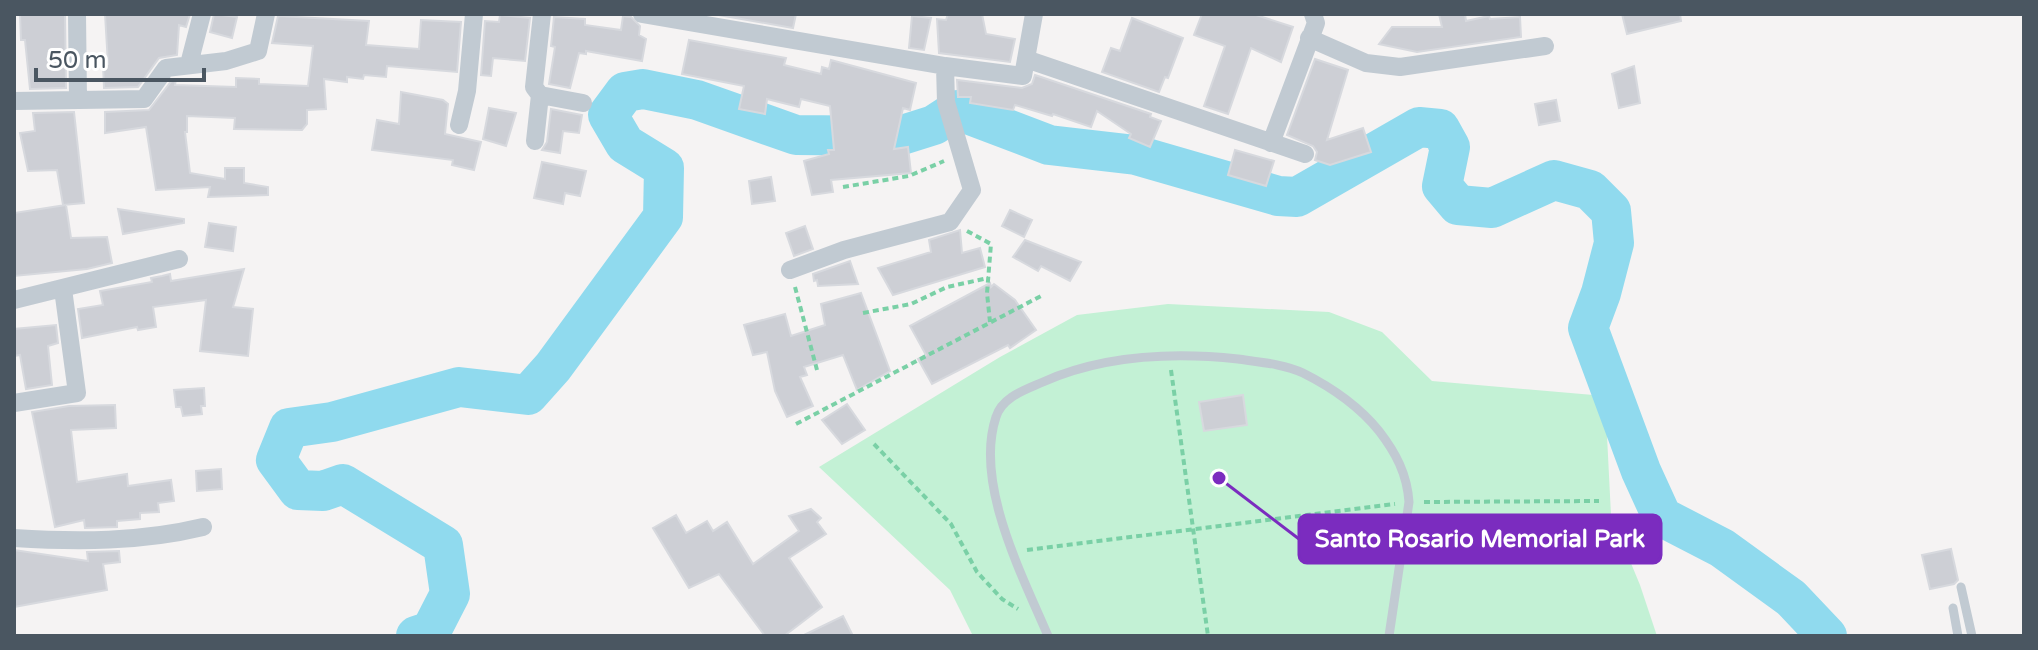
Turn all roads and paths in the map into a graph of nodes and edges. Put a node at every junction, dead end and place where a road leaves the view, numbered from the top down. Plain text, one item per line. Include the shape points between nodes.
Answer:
1 (77, 14) edge
2 (202, 14) edge
3 (266, 14) edge
4 (474, 14) edge
5 (542, 14) edge
6 (642, 14) edge
7 (768, 14) edge
8 (1034, 14) edge
9 (1313, 14) edge
10 (763, 33) junction
11 (1309, 38) junction
12 (1545, 46) dead end
13 (1026, 59) junction
14 (189, 64) junction
15 (945, 66) junction
16 (540, 95) junction
17 (78, 100) junction
18 (14, 101) edge
19 (583, 103) dead end
20 (459, 125) dead end
21 (535, 141) dead end
22 (1271, 143) junction
23 (960, 153) junction
24 (1305, 154) dead end
25 (843, 187) dead end
26 (950, 222) junction
27 (179, 259) dead end
28 (790, 270) joint
29 (988, 278) junction
30 (63, 289) junction
31 (1041, 296) dead end
32 (14, 300) edge
33 (863, 313) dead end
34 (990, 322) junction
35 (1169, 355) junction
36 (817, 370) dead end
37 (14, 403) edge
38 (796, 424) dead end
39 (874, 444) dead end
40 (1599, 501) dead end
41 (1409, 502) junction
42 (203, 527) dead end
43 (1193, 528) junction
44 (14, 538) edge
45 (1013, 552) junction
46 (1961, 587) dead end
47 (1953, 608) dead end
48 (1037, 609) junction
49 (1048, 636) edge
50 (1208, 636) edge
51 (1389, 636) edge
52 (1958, 636) edge
53 (1972, 636) edge

1 - 17 street
2 - 14 street
3 - 14 street via 258,51
4 - 20 street
5 - 16 street via 534,87
6 - 10 street
7 - 10 street
8 - 13 street
9 - 11 street via 1316,23
10 - 15 street
11 - 12 street via 1366,63 1400,67
11 - 22 street
13 - 15 street via 1023,76
13 - 22 street
14 - 17 street via 166,68 144,99
15 - 23 street via 946,102
16 - 19 street
16 - 21 street
17 - 18 street
22 - 24 street
23 - 25 path via 909,176
23 - 26 street via 972,190
26 - 28 street
26 - 29 path via 991,244
27 - 30 street
28 - 36 path
29 - 33 path via 947,287 911,304
29 - 34 path
30 - 32 street
30 - 37 street via 77,393
31 - 34 path
34 - 38 path
35 - 41 lane via 1259,362 1301,372 1326,387 1361,409 1392,449 1407,482
35 - 43 path
35 - 45 lane via 1068,371 1011,396 996,413 989,449 1000,515
39 - 48 path via 951,524 977,572 1002,599 1023,612
40 - 41 path
41 - 43 path
41 - 51 lane
42 - 44 street via 76,542
43 - 45 path
43 - 50 path
45 - 48 lane
46 - 53 lane
47 - 52 lane
48 - 49 lane

